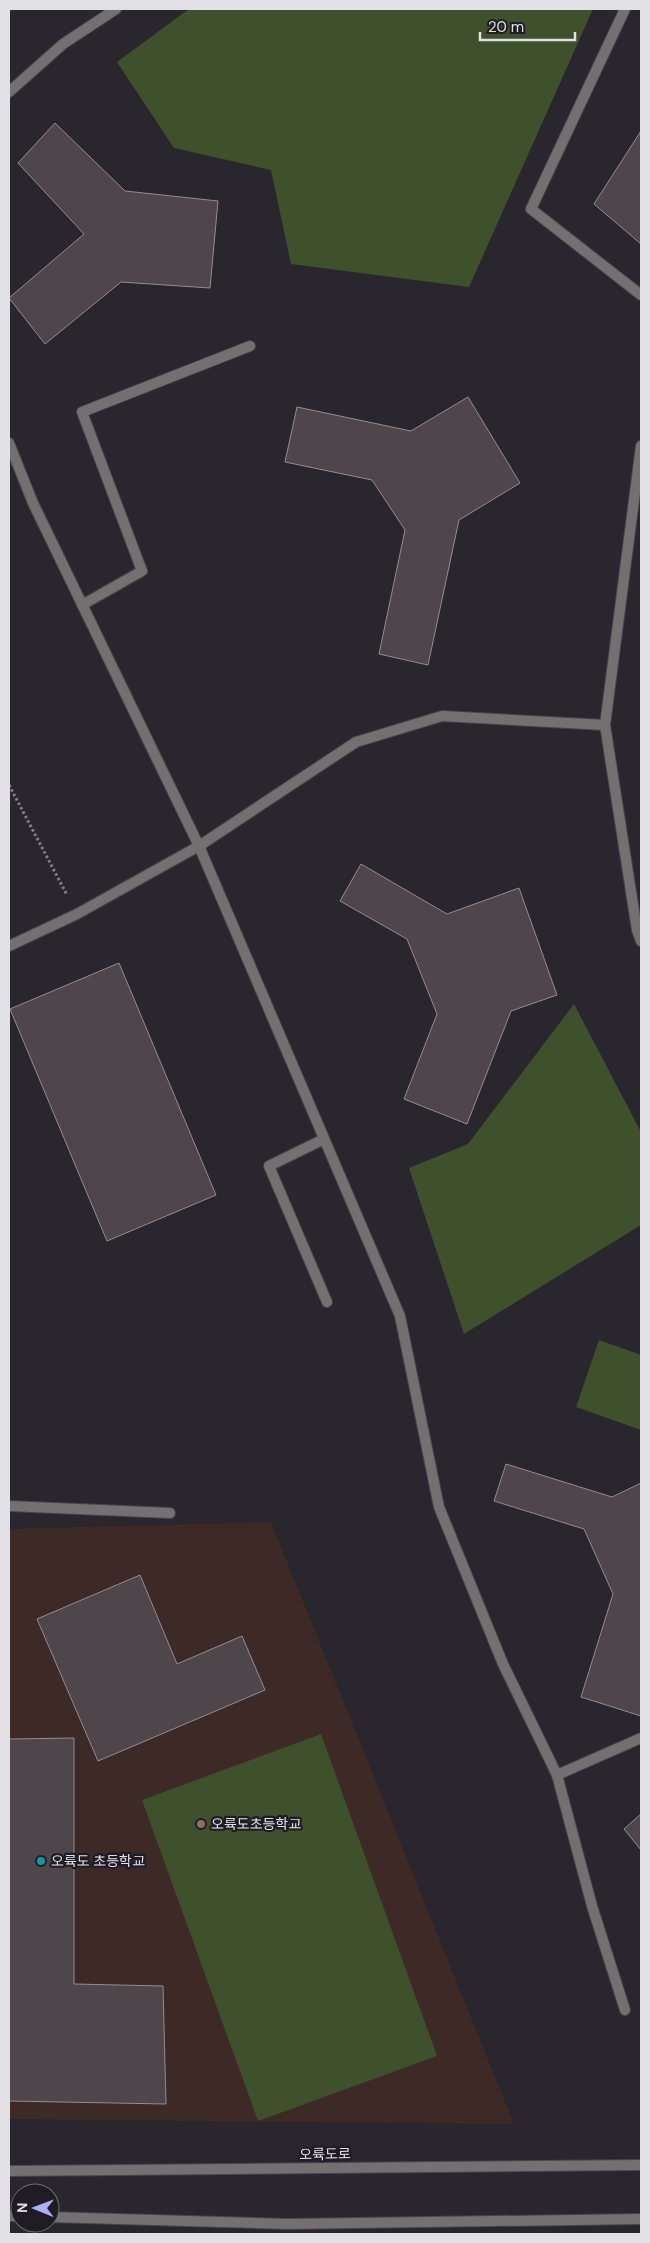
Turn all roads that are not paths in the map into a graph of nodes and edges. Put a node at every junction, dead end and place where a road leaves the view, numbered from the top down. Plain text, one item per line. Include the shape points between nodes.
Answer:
1 (116, 9) edge
2 (625, 9) edge
3 (9, 92) edge
4 (641, 295) edge
5 (250, 346) dead end
6 (9, 443) edge
7 (641, 446) edge
8 (82, 605) junction
9 (605, 725) junction
10 (199, 846) junction
11 (641, 940) edge
12 (9, 946) edge
13 (324, 1139) junction
14 (327, 1302) dead end
15 (9, 1506) edge
16 (170, 1513) dead end
17 (641, 1738) edge
18 (557, 1775) junction
19 (625, 2010) dead end
20 (641, 2165) edge
21 (9, 2171) edge
22 (60, 2217) edge
23 (641, 2219) edge

1 - 3 street via 64,44
2 - 4 street via 531,209
5 - 8 street via 82,412 142,571
6 - 8 street via 33,504
7 - 9 street
8 - 10 street
9 - 10 street via 442,716 356,742
9 - 11 street
10 - 12 street via 77,914
10 - 13 street
13 - 14 street via 269,1166
13 - 18 street via 400,1316 439,1507 503,1664
15 - 16 street
17 - 18 street
18 - 19 street via 592,1906
20 - 21 street, 오륙도로
22 - 23 street via 287,2224

